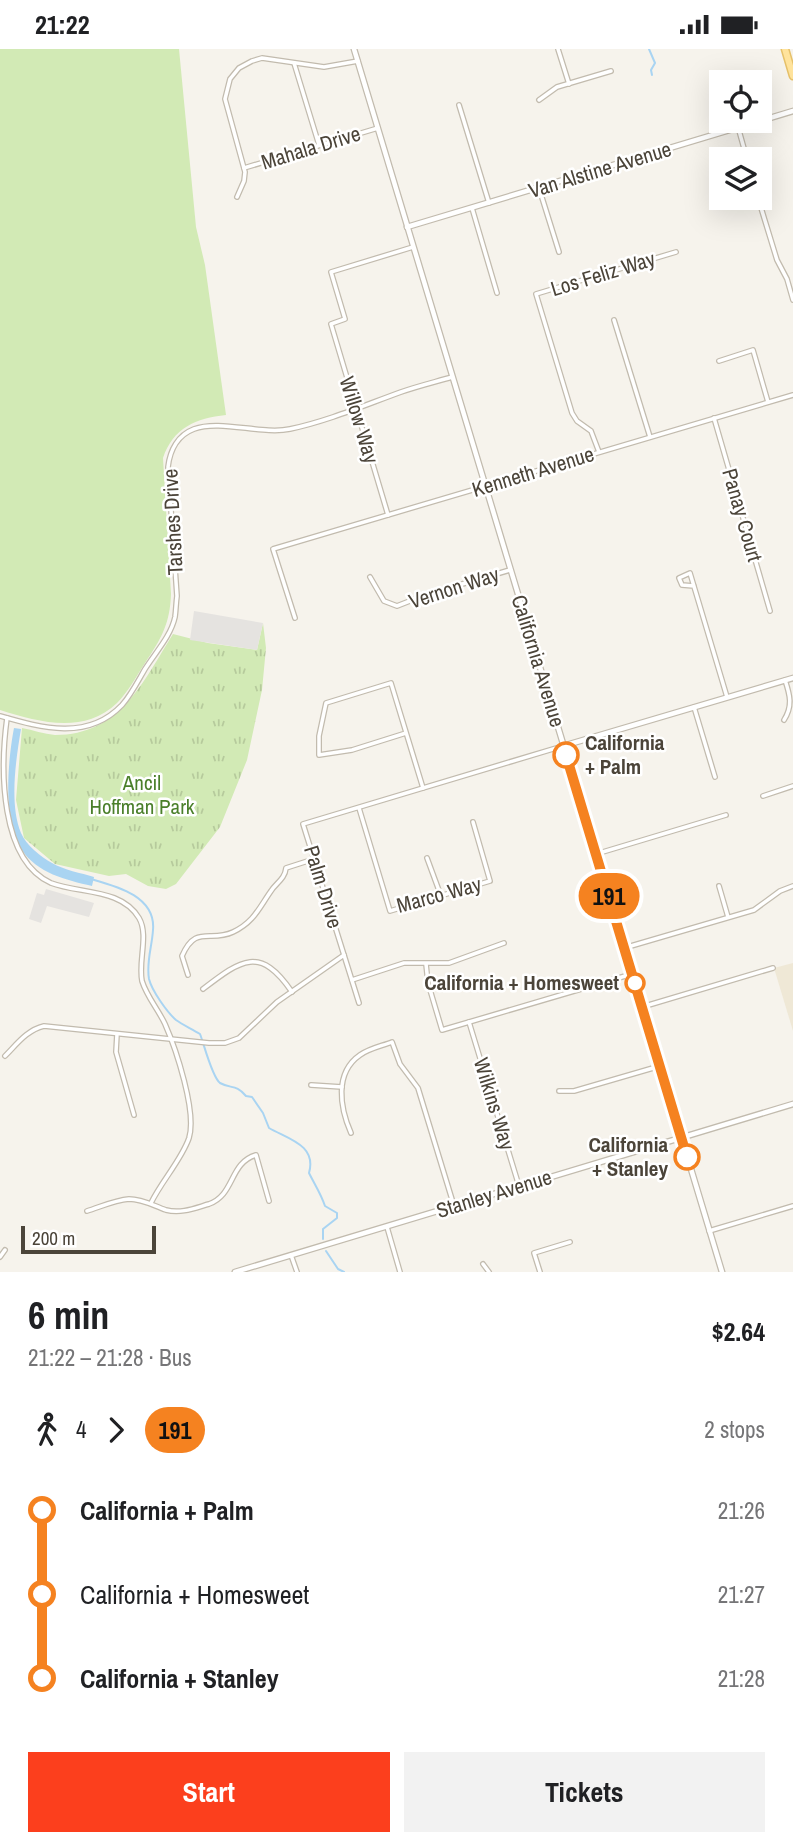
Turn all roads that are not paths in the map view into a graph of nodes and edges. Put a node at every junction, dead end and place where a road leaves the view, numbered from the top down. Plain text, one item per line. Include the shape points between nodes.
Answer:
1 (354, 49) edge
2 (558, 49) edge
3 (785, 49) edge
4 (358, 61) junction
5 (294, 62) junction
6 (611, 71) dead end
7 (793, 76) edge
8 (569, 84) junction
9 (539, 100) dead end
10 (459, 105) dead end
11 (793, 111) edge
12 (772, 117) edge
13 (378, 128) junction
14 (719, 133) edge
15 (319, 145) junction
16 (244, 168) junction
17 (540, 188) junction
18 (237, 197) dead end
19 (489, 203) junction
20 (472, 208) junction
21 (762, 210) edge
22 (407, 227) junction
23 (414, 247) junction
24 (559, 252) dead end
25 (676, 252) dead end
26 (497, 293) dead end
27 (793, 300) edge
28 (614, 320) dead end
29 (719, 361) dead end
30 (452, 377) junction
31 (793, 395) edge
32 (768, 402) junction
33 (356, 409) junction
34 (715, 418) junction
35 (650, 437) junction
36 (599, 452) junction
37 (485, 486) junction
38 (388, 515) junction
39 (510, 570) junction
40 (370, 577) dead end
41 (694, 586) junction
42 (770, 611) dead end
43 (295, 618) dead end
44 (793, 678) edge
45 (785, 680) junction
46 (727, 697) junction
47 (694, 707) junction
48 (0, 716) edge
49 (7, 718) junction
50 (784, 720) dead end
51 (406, 733) junction
52 (563, 746) junction
53 (715, 778) dead end
54 (793, 786) edge
55 (423, 788) junction
56 (762, 796) dead end
57 (359, 808) junction
58 (726, 815) dead end
59 (473, 822) dead end
60 (596, 853) junction
61 (427, 858) dead end
62 (315, 859) junction
63 (719, 886) dead end
64 (793, 888) edge
65 (441, 896) junction
66 (728, 917) junction
67 (504, 943) dead end
68 (624, 948) junction
69 (344, 955) junction
70 (426, 964) junction
71 (773, 968) dead end
72 (632, 974) junction
73 (188, 975) dead end
74 (351, 980) junction
75 (203, 989) dead end
76 (292, 992) junction
77 (359, 1003) dead end
78 (642, 1007) junction
79 (469, 1022) junction
80 (117, 1034) junction
81 (171, 1039) junction
82 (5, 1056) dead end
83 (660, 1066) junction
84 (311, 1085) dead end
85 (342, 1087) junction
86 (559, 1091) dead end
87 (793, 1104) edge
88 (134, 1115) dead end
89 (351, 1133) dead end
90 (681, 1137) junction
91 (519, 1186) junction
92 (270, 1201) dead end
93 (151, 1203) junction
94 (454, 1206) junction
95 (793, 1206) edge
96 (87, 1211) dead end
97 (387, 1227) junction
98 (709, 1231) junction
99 (570, 1242) dead end
100 (5, 1250) dead end
101 (291, 1255) junction
102 (0, 1257) edge
103 (483, 1264) dead end
104 (235, 1272) edge
105 (297, 1272) edge
106 (400, 1272) edge
107 (489, 1272) edge
108 (540, 1272) edge
109 (722, 1272) edge

1 - 4 street, California Avenue
2 - 8 street
3 - 7 main road
4 - 5 street via 331,68
4 - 13 street, California Avenue
5 - 15 street
5 - 16 street via 255,60 230,79 226,106
6 - 8 street
8 - 9 street
10 - 19 street
11 - 12 street, Van Alstine Avenue
13 - 15 street, Mahala Drive
13 - 22 street, California Avenue
14 - 17 street, Van Alstine Avenue
15 - 16 street, Mahala Drive
16 - 18 street
17 - 19 street, Van Alstine Avenue
17 - 24 street
19 - 20 street, Van Alstine Avenue
20 - 22 street, Van Alstine Avenue
20 - 26 street
21 - 27 street
22 - 23 street, California Avenue
23 - 30 street, California Avenue
23 - 33 street, Willow Way via 331,272 345,319 331,324
25 - 36 street, Los Feliz Way via 536,294 572,413 591,431
28 - 35 street
29 - 32 street via 753,350
30 - 33 street, Tarshes Drive
30 - 37 street, California Avenue
31 - 32 street, Kenneth Avenue
32 - 34 street, Kenneth Avenue
33 - 38 street, Willow Way
33 - 49 street, Tarshes Drive via 288,430 210,426 182,437 169,461 177,596 175,616 164,641 125,701 104,720 64,730
34 - 35 street, Kenneth Avenue
34 - 42 street, Panay Court
35 - 36 street, Kenneth Avenue
36 - 37 street, Kenneth Avenue
37 - 38 street, Kenneth Avenue
37 - 39 street, California Avenue
38 - 43 street, Kenneth Avenue via 273,549
39 - 40 street, Vernon Way via 397,606 384,601
39 - 52 street, California Avenue
41 - 41 street via 682,585 679,578 690,573
41 - 46 street
44 - 45 street, Palm Drive
45 - 46 street, Palm Drive
45 - 50 street via 791,703
46 - 47 street, Palm Drive
47 - 52 street, Palm Drive
47 - 53 street
48 - 49 street, Tarshes Drive
49 - 81 street via 2,806 16,852 49,882 116,898 132,908 142,929 142,981
51 - 51 street via 391,683 326,703 320,755
51 - 55 street
52 - 55 street, Palm Drive
52 - 60 street, California Avenue
54 - 56 street
55 - 57 street, Palm Drive
57 - 62 street, Palm Drive via 303,824
57 - 65 street, Marco Way via 390,911
58 - 60 street
59 - 65 street, Marco Way via 491,881
60 - 68 street, California Avenue
61 - 65 street
62 - 69 street, Palm Drive
62 - 73 street via 286,868 261,909 235,931 194,938 182,956
63 - 66 street
64 - 66 street via 780,891 757,908
66 - 68 street
67 - 70 street via 457,961
68 - 72 street, California Avenue
69 - 74 street
69 - 76 street, Palm Drive
70 - 74 street via 404,963
70 - 79 street via 442,1030
71 - 78 street
72 - 78 street, California Avenue
72 - 79 street
74 - 77 street
75 - 76 street via 236,965 256,962 277,971
76 - 81 street, Palm Drive via 239,1038 225,1043
78 - 83 street, California Avenue
79 - 91 street, Wilkins Way
80 - 81 street, Palm Drive
80 - 82 street, Palm Drive via 69,1027 34,1028
80 - 88 street via 116,1052
81 - 93 street via 191,1125 185,1146
83 - 86 street via 574,1091
83 - 90 street, California Avenue
84 - 85 street
85 - 89 street via 342,1108
85 - 94 street via 358,1056 392,1042 400,1064 418,1088
87 - 90 street, Stanley Avenue
90 - 91 street, Stanley Avenue
90 - 98 street, California Avenue
91 - 94 street, Stanley Avenue
92 - 93 street via 256,1155 242,1162 227,1191 212,1203 176,1211
93 - 96 street via 125,1200
94 - 97 street, Stanley Avenue
95 - 98 street
97 - 101 street, Stanley Avenue
97 - 106 street
98 - 109 street, California Avenue
99 - 108 street via 534,1253
100 - 102 street
101 - 104 street, Stanley Avenue
101 - 105 street
103 - 107 street

